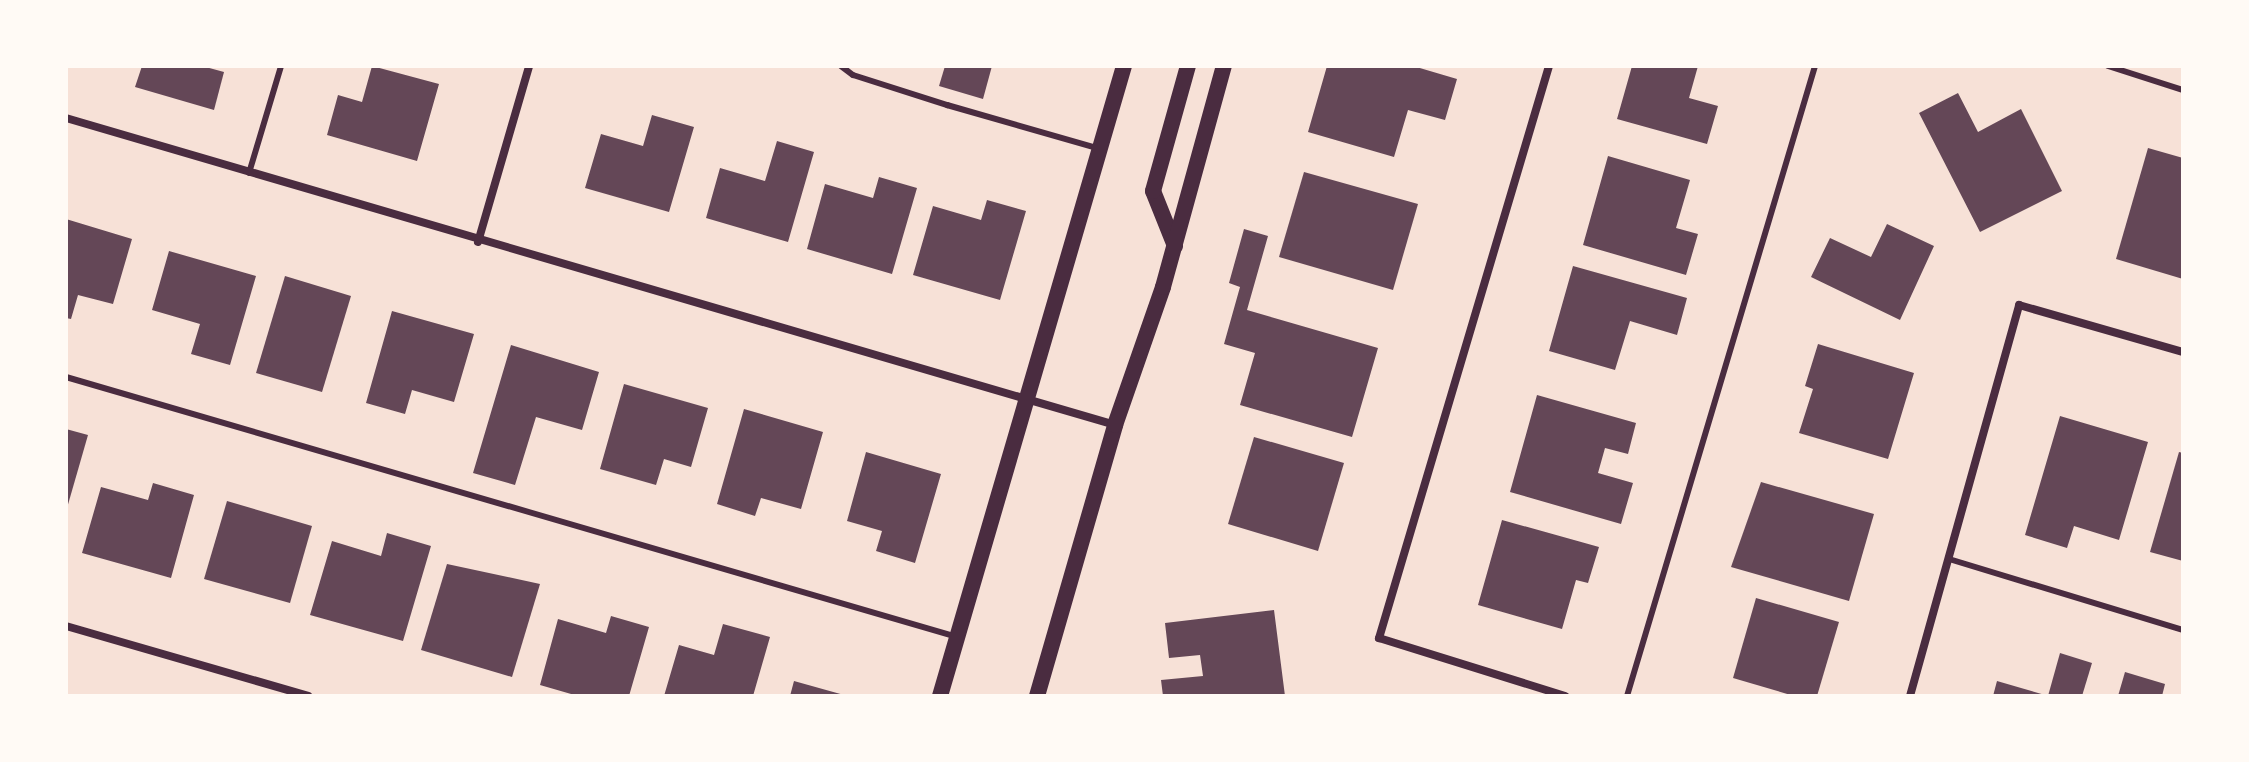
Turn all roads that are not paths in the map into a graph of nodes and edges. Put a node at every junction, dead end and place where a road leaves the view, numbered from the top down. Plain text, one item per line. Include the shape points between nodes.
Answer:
1 (281, 66) edge
2 (529, 66) edge
3 (841, 66) edge
4 (1124, 66) edge
5 (1188, 66) edge
6 (1224, 66) edge
7 (1549, 66) edge
8 (1815, 66) edge
9 (2108, 66) edge
10 (2183, 90) edge
11 (66, 118) edge
12 (1100, 149) junction
13 (249, 173) junction
14 (478, 242) junction
15 (1175, 246) junction
16 (2183, 352) edge
17 (66, 377) edge
18 (1025, 399) junction
19 (1115, 425) junction
20 (1949, 559) junction
21 (66, 626) edge
22 (2183, 630) edge
23 (957, 637) junction
24 (308, 696) edge
25 (940, 696) edge
26 (1037, 696) edge
27 (1565, 696) edge
28 (1627, 696) edge
29 (1910, 696) edge

1 - 13 lane
2 - 14 street
3 - 12 lane via 853,75
4 - 12 main road
5 - 15 main road via 1153,191
6 - 15 main road
7 - 27 street via 1379,638
8 - 28 lane
9 - 10 lane
11 - 13 street
12 - 18 main road
13 - 14 street
14 - 18 street
15 - 19 main road
16 - 20 street via 2019,305
17 - 23 lane
18 - 19 street
18 - 23 main road
19 - 26 main road
20 - 22 lane
20 - 29 street
21 - 24 street
23 - 25 main road

